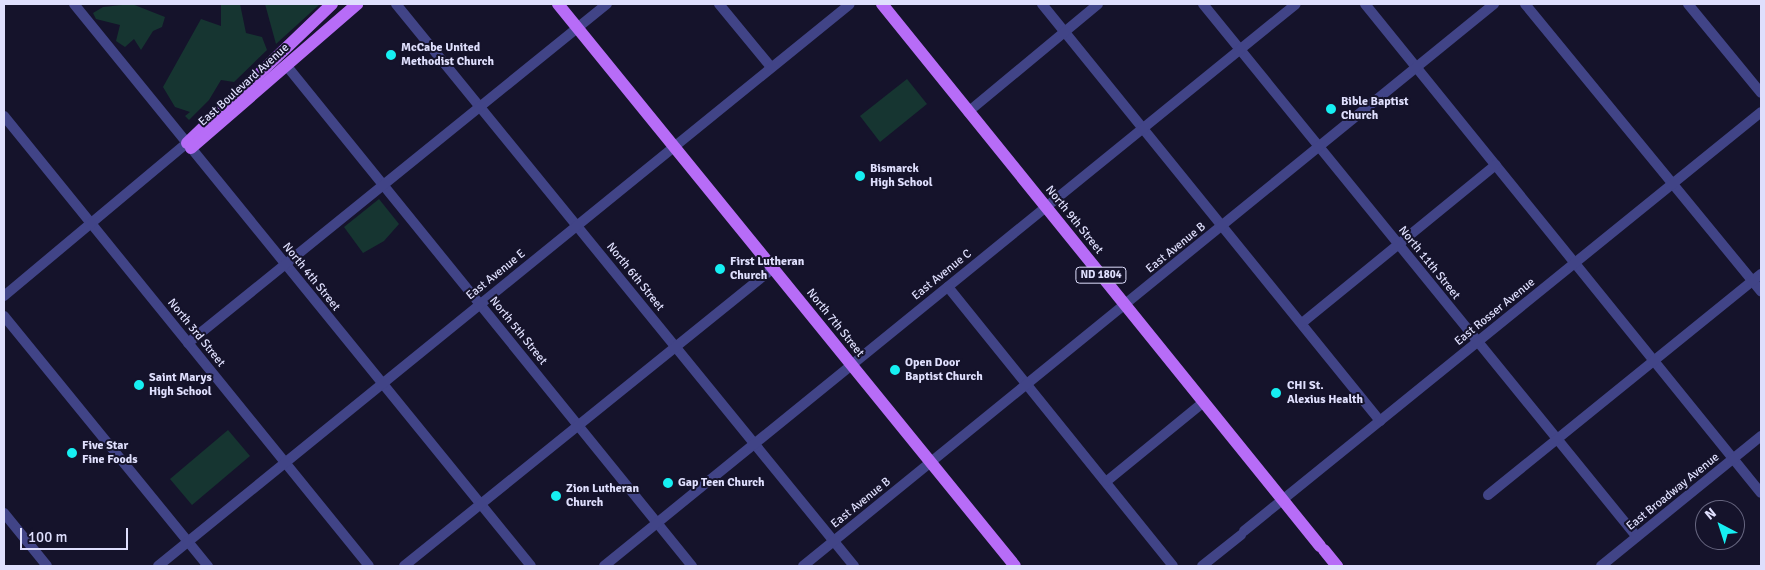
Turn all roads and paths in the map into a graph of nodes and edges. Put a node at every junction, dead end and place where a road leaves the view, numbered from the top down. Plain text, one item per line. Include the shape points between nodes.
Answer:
1 (74, 4) edge
2 (332, 4) edge
3 (358, 4) edge
4 (396, 4) edge
5 (558, 4) edge
6 (607, 4) edge
7 (719, 4) edge
8 (850, 4) edge
9 (882, 4) edge
10 (1042, 4) edge
11 (1098, 4) edge
12 (1203, 4) edge
13 (1296, 4) edge
14 (1365, 4) edge
15 (1494, 4) edge
16 (1525, 4) edge
17 (1688, 4) edge
18 (577, 27) junction
19 (1064, 31) junction
20 (1240, 50) junction
21 (286, 65) junction
22 (771, 67) junction
23 (1417, 68) junction
24 (1761, 94) edge
25 (480, 106) junction
26 (968, 112) junction
27 (1761, 112) edge
28 (4, 116) edge
29 (1144, 128) junction
30 (189, 146) junction
31 (673, 147) junction
32 (1320, 147) junction
33 (1496, 166) junction
34 (1674, 183) junction
35 (383, 185) junction
36 (1046, 207) junction
37 (91, 224) junction
38 (577, 226) junction
39 (1222, 226) junction
40 (1398, 245) junction
41 (1575, 263) junction
42 (285, 265) junction
43 (774, 268) junction
44 (1761, 274) edge
45 (1753, 280) junction
46 (948, 287) junction
47 (1761, 291) edge
48 (4, 296) edge
49 (480, 304) junction
50 (1125, 305) junction
51 (4, 316) edge
52 (1302, 323) junction
53 (1478, 342) junction
54 (188, 343) junction
55 (675, 346) junction
56 (1654, 361) junction
57 (852, 365) junction
58 (383, 384) junction
59 (1028, 384) junction
60 (1204, 402) junction
61 (1380, 421) junction
62 (578, 425) junction
63 (1761, 436) edge
64 (1557, 440) junction
65 (754, 444) junction
66 (1734, 458) junction
67 (931, 462) junction
68 (285, 463) junction
69 (1107, 481) junction
70 (1761, 493) edge
71 (1488, 495) dead end
72 (1284, 500) junction
73 (481, 505) junction
74 (4, 513) edge
75 (657, 523) junction
76 (1637, 537) junction
77 (834, 541) junction
78 (188, 542) junction
79 (47, 566) edge
80 (158, 566) edge
81 (208, 566) edge
82 (369, 566) edge
83 (404, 566) edge
84 (531, 566) edge
85 (604, 566) edge
86 (692, 566) edge
87 (803, 566) edge
88 (854, 566) edge
89 (1014, 566) edge
90 (1173, 566) edge
91 (1202, 566) edge
92 (1337, 566) edge
93 (1601, 566) edge

1 - 30 street, North 4th Street
2 - 30 main road, East Boulevard Avenue
3 - 21 main road, East Boulevard Avenue
4 - 25 street, North 6th Street
5 - 18 main road, North 7th Street
6 - 18 street
7 - 22 street
8 - 22 street, East Avenue E
9 - 26 main road, North 9th Street / ND 1804
10 - 19 street
11 - 19 street
12 - 20 street, North 11th Street
13 - 20 street, East Avenue C
14 - 23 street
15 - 23 street, East Avenue B
16 - 34 street
17 - 24 street
18 - 25 street
18 - 31 main road, North 7th Street
19 - 26 street
19 - 29 street
20 - 29 street, East Avenue C
20 - 32 street, North 11th Street
21 - 30 main road, East Boulevard Avenue
21 - 35 street, North 5th Street
22 - 31 street, East Avenue E
23 - 32 street, East Avenue B
23 - 33 street
25 - 35 street
25 - 38 street, North 6th Street
26 - 36 main road, North 9th Street / ND 1804
27 - 34 street, East Rosser Avenue
28 - 37 street, North 3rd Street
29 - 36 street, East Avenue C
29 - 39 street
30 - 37 street, East Boulevard Avenue
30 - 42 street, North 4th Street
31 - 38 street, East Avenue E
31 - 43 main road, North 7th Street
32 - 39 street, East Avenue B
32 - 40 street, North 11th Street
33 - 40 street
33 - 41 street
34 - 41 street, East Rosser Avenue
34 - 45 street
35 - 42 street
35 - 49 street, North 5th Street
36 - 46 street, East Avenue C
36 - 50 main road, North 9th Street / ND 1804
37 - 48 street, East Boulevard Avenue
37 - 54 street, North 3rd Street
38 - 49 street, East Avenue E
38 - 55 street, North 6th Street
39 - 50 street, East Avenue B
39 - 52 street
40 - 52 street
40 - 53 street, North 11th Street
41 - 53 street, East Rosser Avenue
41 - 56 street
42 - 54 street
42 - 58 street, North 4th Street
43 - 55 street
43 - 57 main road, North 7th Street
44 - 45 street
45 - 47 street
45 - 56 street
46 - 57 street, East Avenue C
46 - 59 street
49 - 58 street, East Avenue E
49 - 62 street, North 5th Street
50 - 59 street, East Avenue B
50 - 60 main road, North 9th Street / ND 1804
51 - 78 street
52 - 61 street
53 - 61 street, East Rosser Avenue
53 - 64 street, North 11th Street
54 - 68 street, North 3rd Street
55 - 62 street
55 - 65 street, North 6th Street
56 - 64 street
56 - 66 street
57 - 65 street, East Avenue C
57 - 67 main road, North 7th Street
58 - 68 street, East Avenue E
58 - 73 street, North 4th Street
59 - 67 street, East Avenue B
59 - 69 street
60 - 69 street
60 - 72 main road, North 9th Street / ND 1804
61 - 72 street, East Rosser Avenue
62 - 73 street
62 - 75 street, North 5th Street
63 - 66 street, East Broadway Avenue
64 - 71 street
64 - 76 street, North 11th Street
65 - 75 street, East Avenue C
65 - 77 street, North 6th Street
66 - 70 street
66 - 76 street, East Broadway Avenue
67 - 77 street, East Avenue B
67 - 89 main road, North 7th Street
68 - 78 street, East Avenue E
68 - 82 street, North 3rd Street
69 - 90 street
72 - 91 street, East Rosser Avenue
72 - 92 main road, North 9th Street / ND 1804
73 - 83 street
73 - 84 street, North 4th Street
74 - 79 street
75 - 85 street, East Avenue C
75 - 86 street, North 5th Street
76 - 93 street, East Broadway Avenue
77 - 87 street, East Avenue B
77 - 88 street, North 6th Street
78 - 80 street, East Avenue E
78 - 81 street

